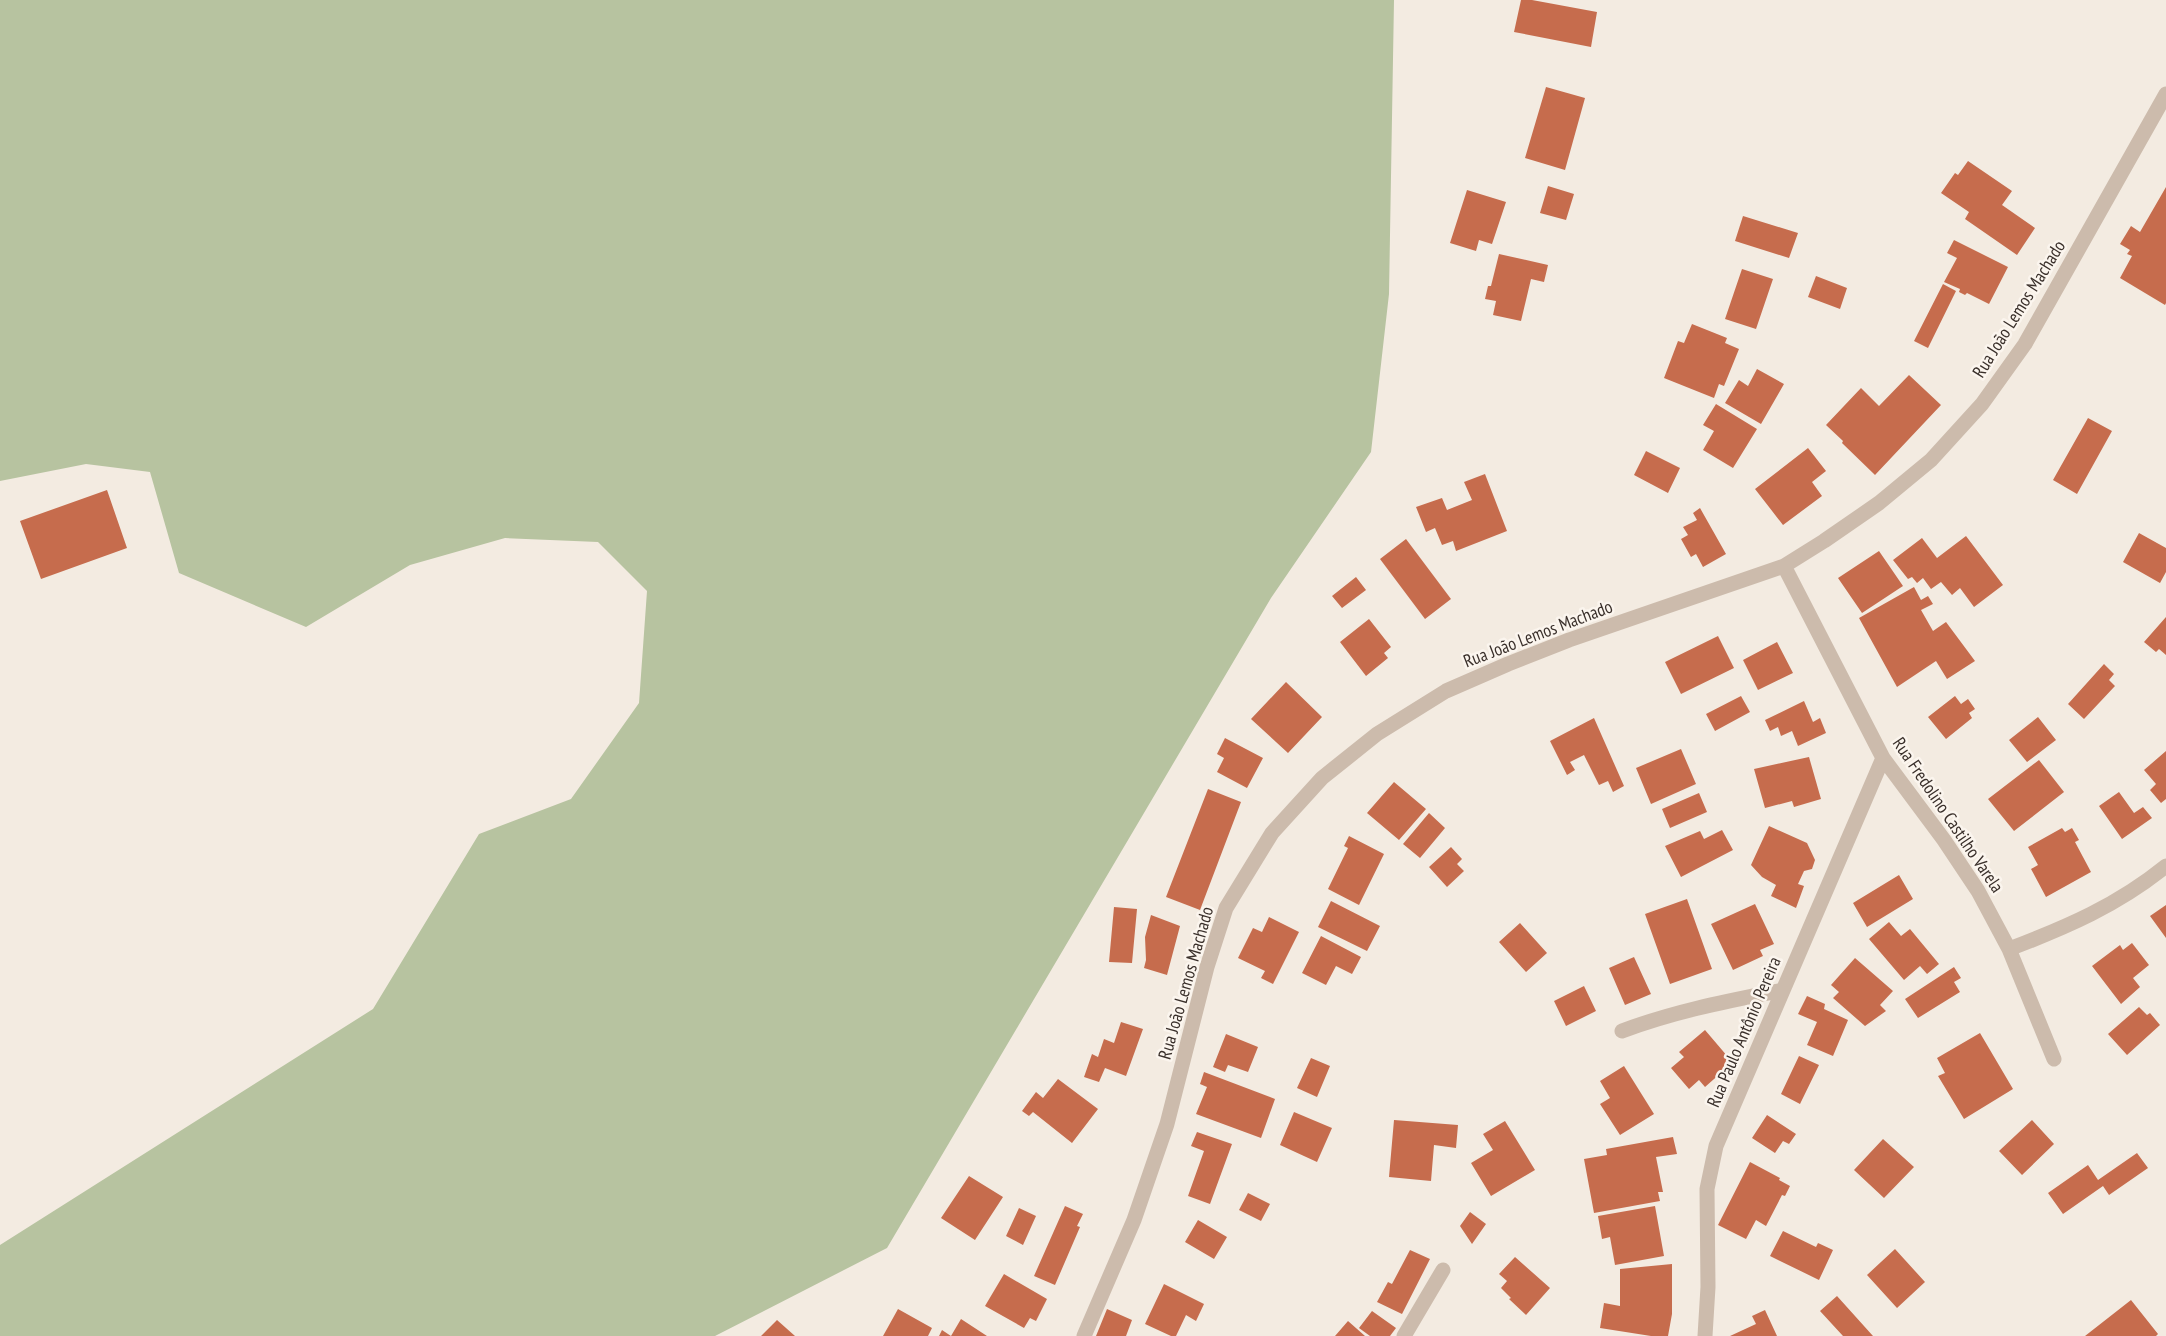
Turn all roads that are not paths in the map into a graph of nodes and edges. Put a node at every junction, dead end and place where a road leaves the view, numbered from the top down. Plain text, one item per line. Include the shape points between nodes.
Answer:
1 (2166, 94) edge
2 (2152, 119) junction
3 (2166, 128) edge
4 (1784, 566) junction
5 (1883, 758) junction
6 (2166, 866) edge
7 (2009, 949) junction
8 (1784, 990) junction
9 (1622, 1031) dead end
10 (2054, 1059) dead end
11 (1443, 1270) dead end
12 (1084, 1336) edge
13 (1404, 1336) edge
14 (1706, 1336) edge

1 - 2 street, Rua João Lemos Machado
2 - 3 street
2 - 4 street, Rua João Lemos Machado via 2030,335 1982,404 1931,460 1879,503
4 - 5 street, Rua Fredolino Castilho Varela
4 - 12 street, Rua João Lemos Machado via 1569,640 1446,691 1377,734 1322,778 1272,833 1226,908 1167,1125 1134,1220
5 - 7 street, Rua Fredolino Castilho Varela via 1978,891
5 - 8 street, Rua Paulo Antônio Pereira
6 - 7 street via 2110,906
7 - 10 street, Rua Fredolino Castilho Varela
8 - 9 street via 1692,1008
8 - 14 street, Rua Paulo Antônio Pereira via 1716,1146 1711,1168 1707,1189
11 - 13 street

